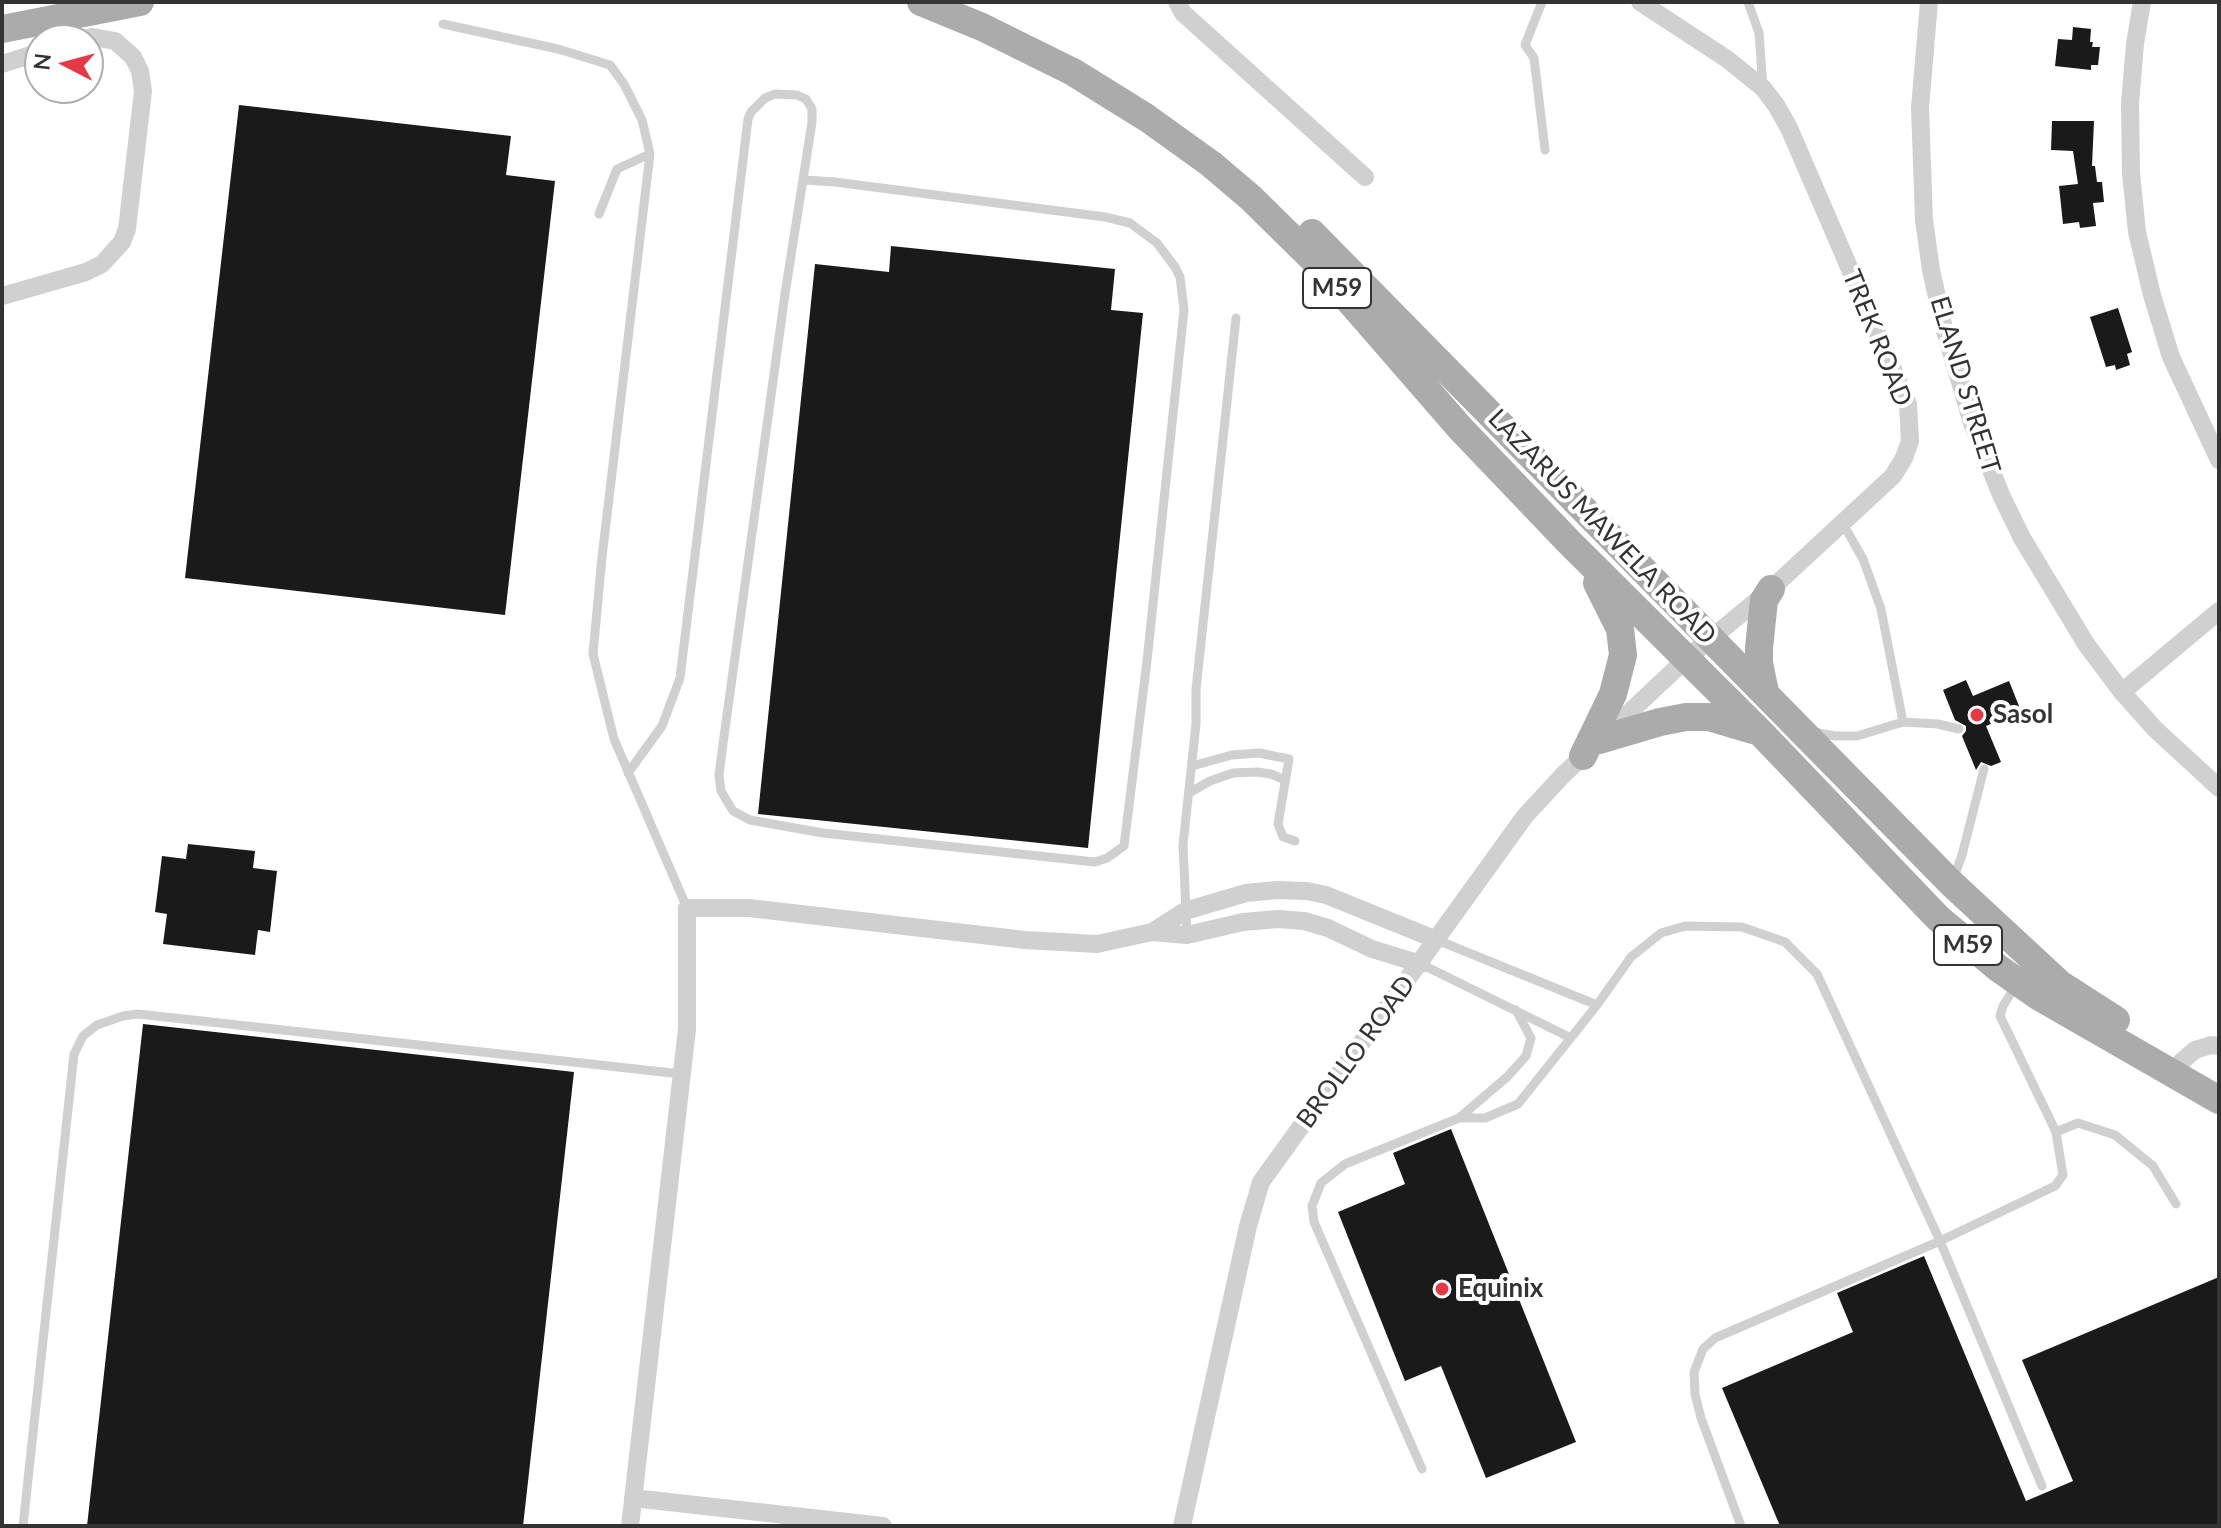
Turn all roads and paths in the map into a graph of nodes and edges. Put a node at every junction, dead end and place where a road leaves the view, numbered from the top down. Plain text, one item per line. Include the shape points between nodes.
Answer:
1 (140, 2) edge
2 (921, 2) edge
3 (962, 2) edge
4 (1177, 2) edge
5 (1542, 2) edge
6 (1640, 2) edge
7 (1748, 2) edge
8 (1929, 2) edge
9 (2142, 2) edge
10 (443, 24) dead end
11 (2, 29) edge
12 (104, 37) edge
13 (24, 57) edge
14 (2, 64) edge
15 (1763, 88) junction
16 (1545, 150) dead end
17 (650, 154) junction
18 (1365, 177) dead end
19 (804, 180) junction
20 (599, 214) dead end
21 (2, 296) edge
22 (1236, 318) dead end
23 (2219, 460) edge
24 (1843, 524) junction
25 (1568, 541) junction
26 (1771, 589) junction
27 (2219, 611) edge
28 (1711, 638) junction
29 (1685, 660) junction
30 (1765, 692) junction
31 (2122, 692) junction
32 (1903, 722) junction
33 (1799, 727) junction
34 (1959, 729) dead end
35 (1761, 733) junction
36 (1591, 748) junction
37 (1192, 766) junction
38 (1984, 769) dead end
39 (628, 773) junction
40 (1285, 780) junction
41 (2219, 788) edge
42 (1189, 793) junction
43 (1295, 841) dead end
44 (1951, 883) junction
45 (687, 908) junction
46 (1185, 911) junction
47 (1152, 932) junction
48 (1187, 935) junction
49 (1437, 940) junction
50 (1421, 964) junction
51 (2024, 969) junction
52 (1597, 1005) junction
53 (1516, 1010) junction
54 (1569, 1037) junction
55 (2219, 1046) edge
56 (2181, 1062) junction
57 (681, 1074) junction
58 (2219, 1083) edge
59 (2219, 1100) edge
60 (1459, 1118) junction
61 (2056, 1132) junction
62 (2176, 1204) dead end
63 (1940, 1241) junction
64 (1422, 1469) dead end
65 (2042, 1486) dead end
66 (633, 1498) junction
67 (23, 1526) edge
68 (630, 1526) edge
69 (883, 1526) edge
70 (1182, 1526) edge
71 (1741, 1526) edge

1 - 11 main road
2 - 25 main road, LAZARUS MAWELA ROAD / M59 via 1073,72 1147,118 1231,181 1315,261 1460,428
3 - 28 main road, LAZARUS MAWELA ROAD / M59 via 1118,79 1252,177
4 - 18 street
5 - 16 lane via 1525,45 1534,58
6 - 15 street, TREK ROAD
7 - 15 lane via 1759,33
8 - 31 street, ELAND STREET via 1920,108 1924,220 1951,355 1988,465 2022,538
9 - 23 street via 2130,103 2137,232 2171,357
10 - 17 lane via 610,65 642,120
12 - 21 street via 125,47 140,71 143,91 130,214 122,242 102,264 86,272
13 - 14 street
15 - 24 street, TREK ROAD via 1789,128 1908,404 1910,441 1904,458 1893,476
17 - 20 lane via 617,169
17 - 39 lane via 593,654
19 - 19 lane via 1130,223 1166,252 1180,277 1184,310 1127,830 1124,846 1107,858 1095,862 823,833 750,820 725,802 719,775
19 - 39 lane via 812,109 797,95 765,98 751,112 743,141 680,678 662,726
22 - 37 lane
24 - 26 street, TREK ROAD
24 - 32 lane via 1881,609
25 - 29 main road, LAZARUS MAWELA ROAD / M59
25 - 36 main road via 1608,601 1623,641 1617,685
26 - 28 street, TREK ROAD
26 - 30 main road via 1764,600 1759,648
27 - 31 street
28 - 29 street, TREK ROAD
28 - 30 main road, LAZARUS MAWELA ROAD / M59
29 - 35 main road, M59
29 - 36 street, BROLLO ROAD
30 - 33 main road, LAZARUS MAWELA ROAD / M59
31 - 41 street, ELAND STREET
32 - 33 lane via 1845,737
32 - 34 lane
33 - 44 main road, LAZARUS MAWELA ROAD / M59
35 - 36 main road via 1709,717 1686,717
35 - 51 main road, LAZARUS MAWELA ROAD / M59 via 1938,918 1975,950
36 - 49 street, BROLLO ROAD via 1525,816
37 - 40 lane via 1259,753 1289,759
37 - 42 lane
38 - 44 lane
39 - 45 lane
40 - 42 lane via 1257,772 1233,773
40 - 43 lane via 1278,824 1283,837
42 - 46 lane via 1183,845
44 - 51 main road, LAZARUS MAWELA ROAD / M59
45 - 47 street via 749,908 1058,943 1097,944
45 - 57 street via 689,1001
46 - 47 street
46 - 48 lane
46 - 49 street via 1246,893 1307,891
47 - 48 street
48 - 50 street via 1259,920 1304,921
49 - 50 street, BROLLO ROAD
49 - 52 lane
50 - 53 lane
50 - 70 street, BROLLO ROAD via 1257,1190
51 - 56 main road, LAZARUS MAWELA ROAD / M59
51 - 59 main road, LAZARUS MAWELA ROAD / M59 via 2057,1007
51 - 61 lane via 2000,1016
52 - 54 lane
52 - 63 lane via 1631,957 1661,933 1685,926 1742,927 1785,942 1817,974
53 - 54 lane
53 - 60 lane via 1531,1038 1526,1056
54 - 60 lane via 1518,1104 1485,1118
55 - 56 street via 2195,1050
56 - 58 main road, LAZARUS MAWELA ROAD / M59
57 - 66 street
57 - 67 lane via 138,1014 97,1025 83,1036 74,1054
60 - 64 lane via 1345,1164 1321,1183 1312,1206 1314,1222
61 - 62 lane via 2078,1123 2115,1135 2153,1166
61 - 63 lane via 2063,1175 2055,1186
63 - 65 lane
63 - 71 lane via 1715,1338 1703,1349 1694,1372 1695,1394
66 - 68 street
66 - 69 street

